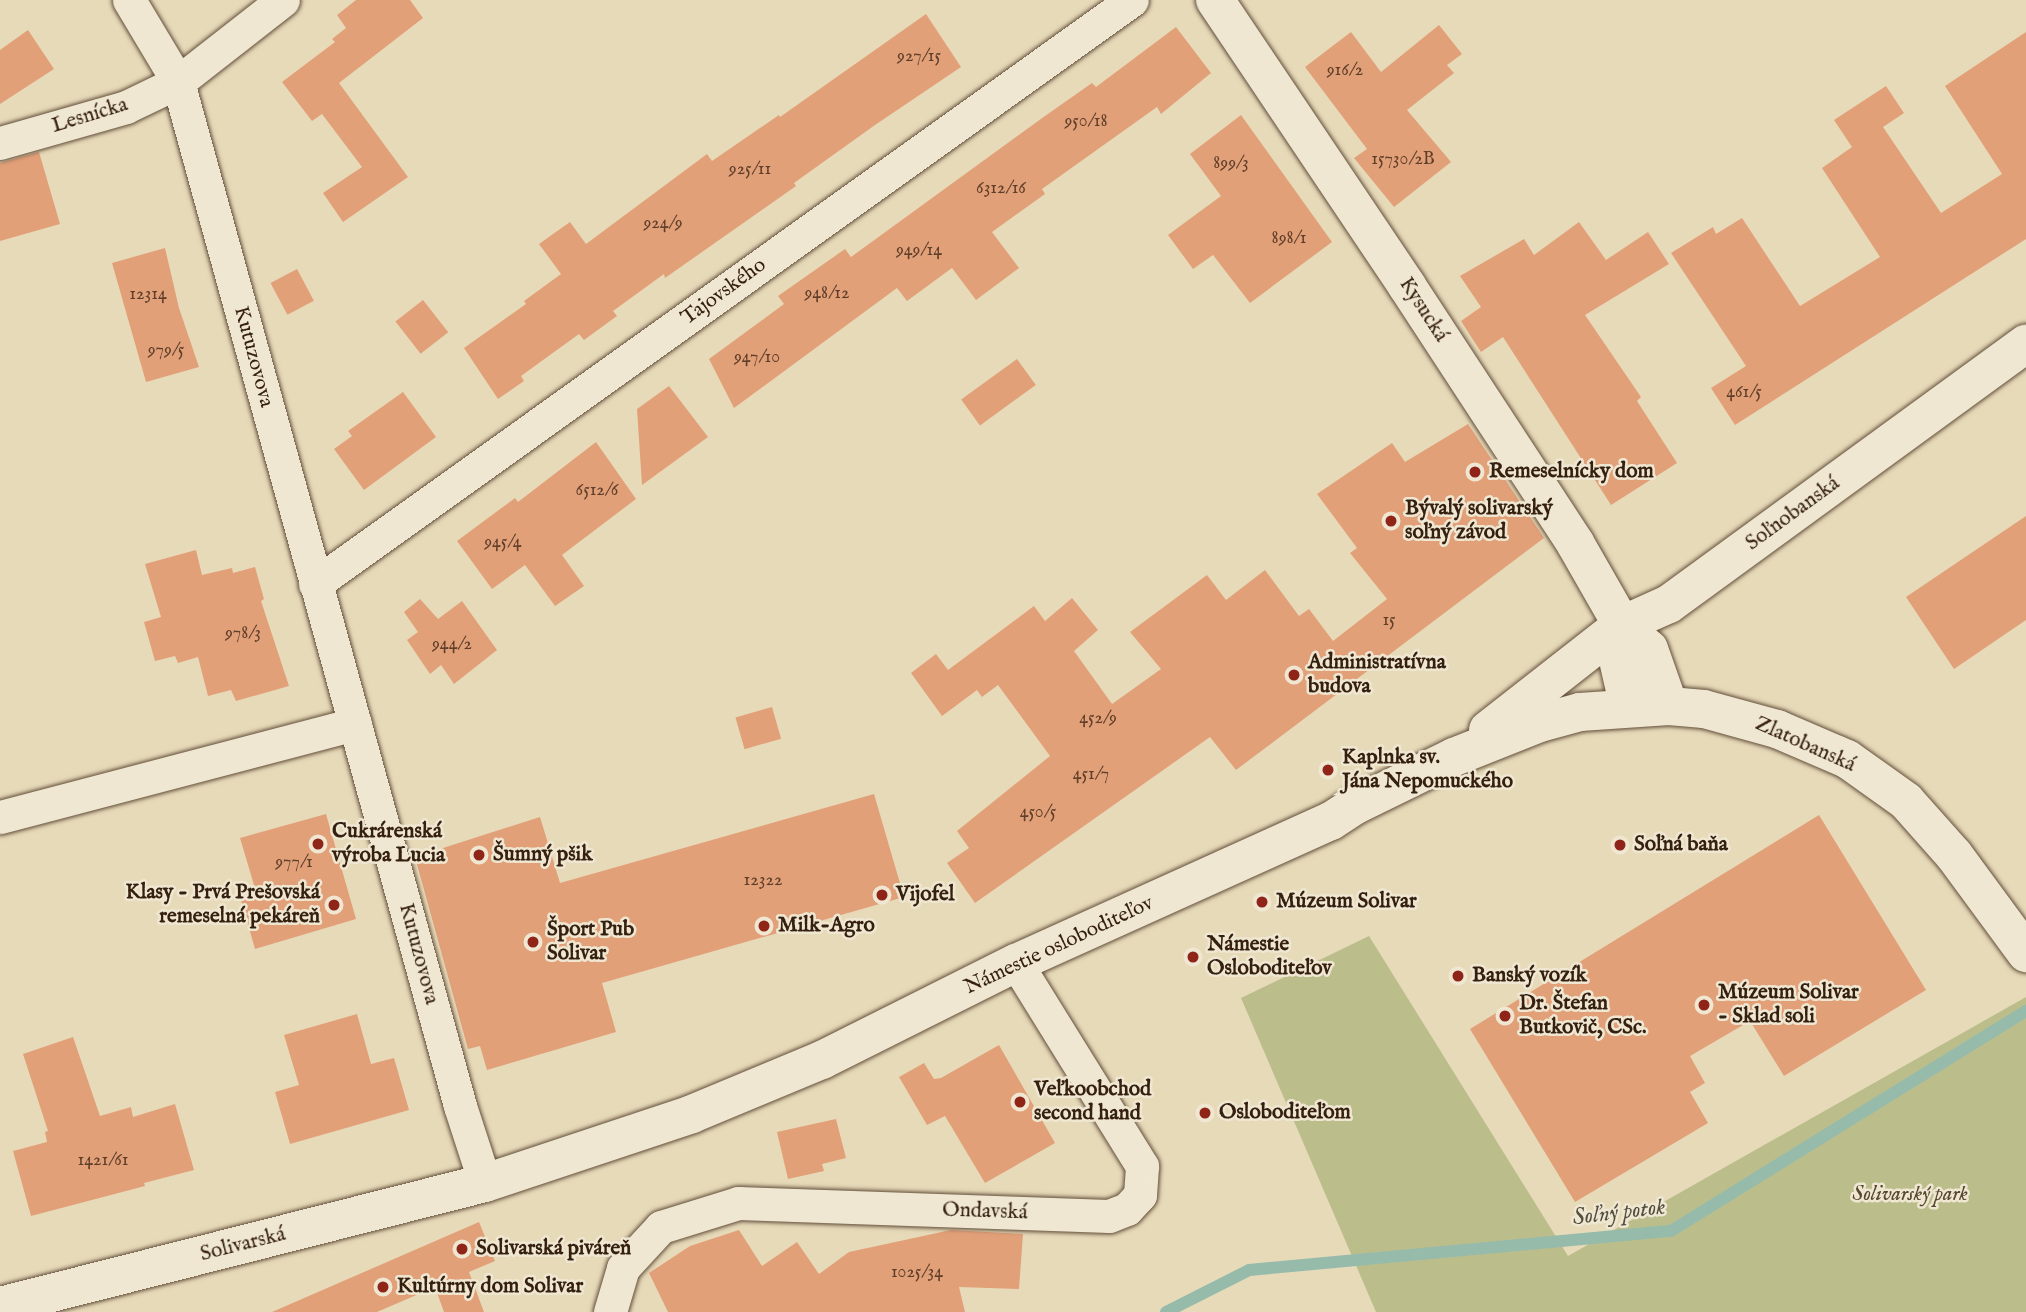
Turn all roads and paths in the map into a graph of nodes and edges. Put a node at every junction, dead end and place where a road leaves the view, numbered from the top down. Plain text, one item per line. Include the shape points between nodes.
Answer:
1 (130, 0) edge
2 (283, 0) edge
3 (1132, 0) edge
4 (1215, 0) edge
5 (178, 82) junction
6 (0, 143) edge
7 (2026, 344) edge
8 (315, 584) junction
9 (1622, 625) junction
10 (1669, 706) junction
11 (1629, 708) junction
12 (355, 724) junction
13 (1454, 757) junction
14 (0, 817) edge
15 (2021, 936) edge
16 (1016, 963) junction
17 (485, 1183) junction
18 (0, 1306) edge
19 (610, 1312) edge

1 - 5 street, Kutuzovova
2 - 5 street, Lesnícka
3 - 8 street, Tajovského
4 - 9 street, Kysucká via 1575,543
5 - 6 street, Lesnícka via 126,107
5 - 8 street, Kutuzovova
7 - 9 street, Soľnobanská via 1669,604
8 - 12 street, Kutuzovova
9 - 10 street, Kysucká via 1649,649
9 - 11 street via 1619,664
9 - 13 street, Soľnobanská
10 - 11 street, Zlatobanská
10 - 15 street, Zlatobanská via 1738,717 1847,759 1906,801
11 - 13 street, Námestie osloboditeľov via 1580,712 1540,723
12 - 14 street
12 - 17 street, Kutuzovova
13 - 16 street, Námestie osloboditeľov via 1331,821
16 - 17 street, Námestie osloboditeľov via 822,1060 692,1114
16 - 19 street, Ondavská via 1142,1166 1140,1195 1127,1209 1109,1216 738,1203 661,1227 624,1268
17 - 18 street, Solivarská

